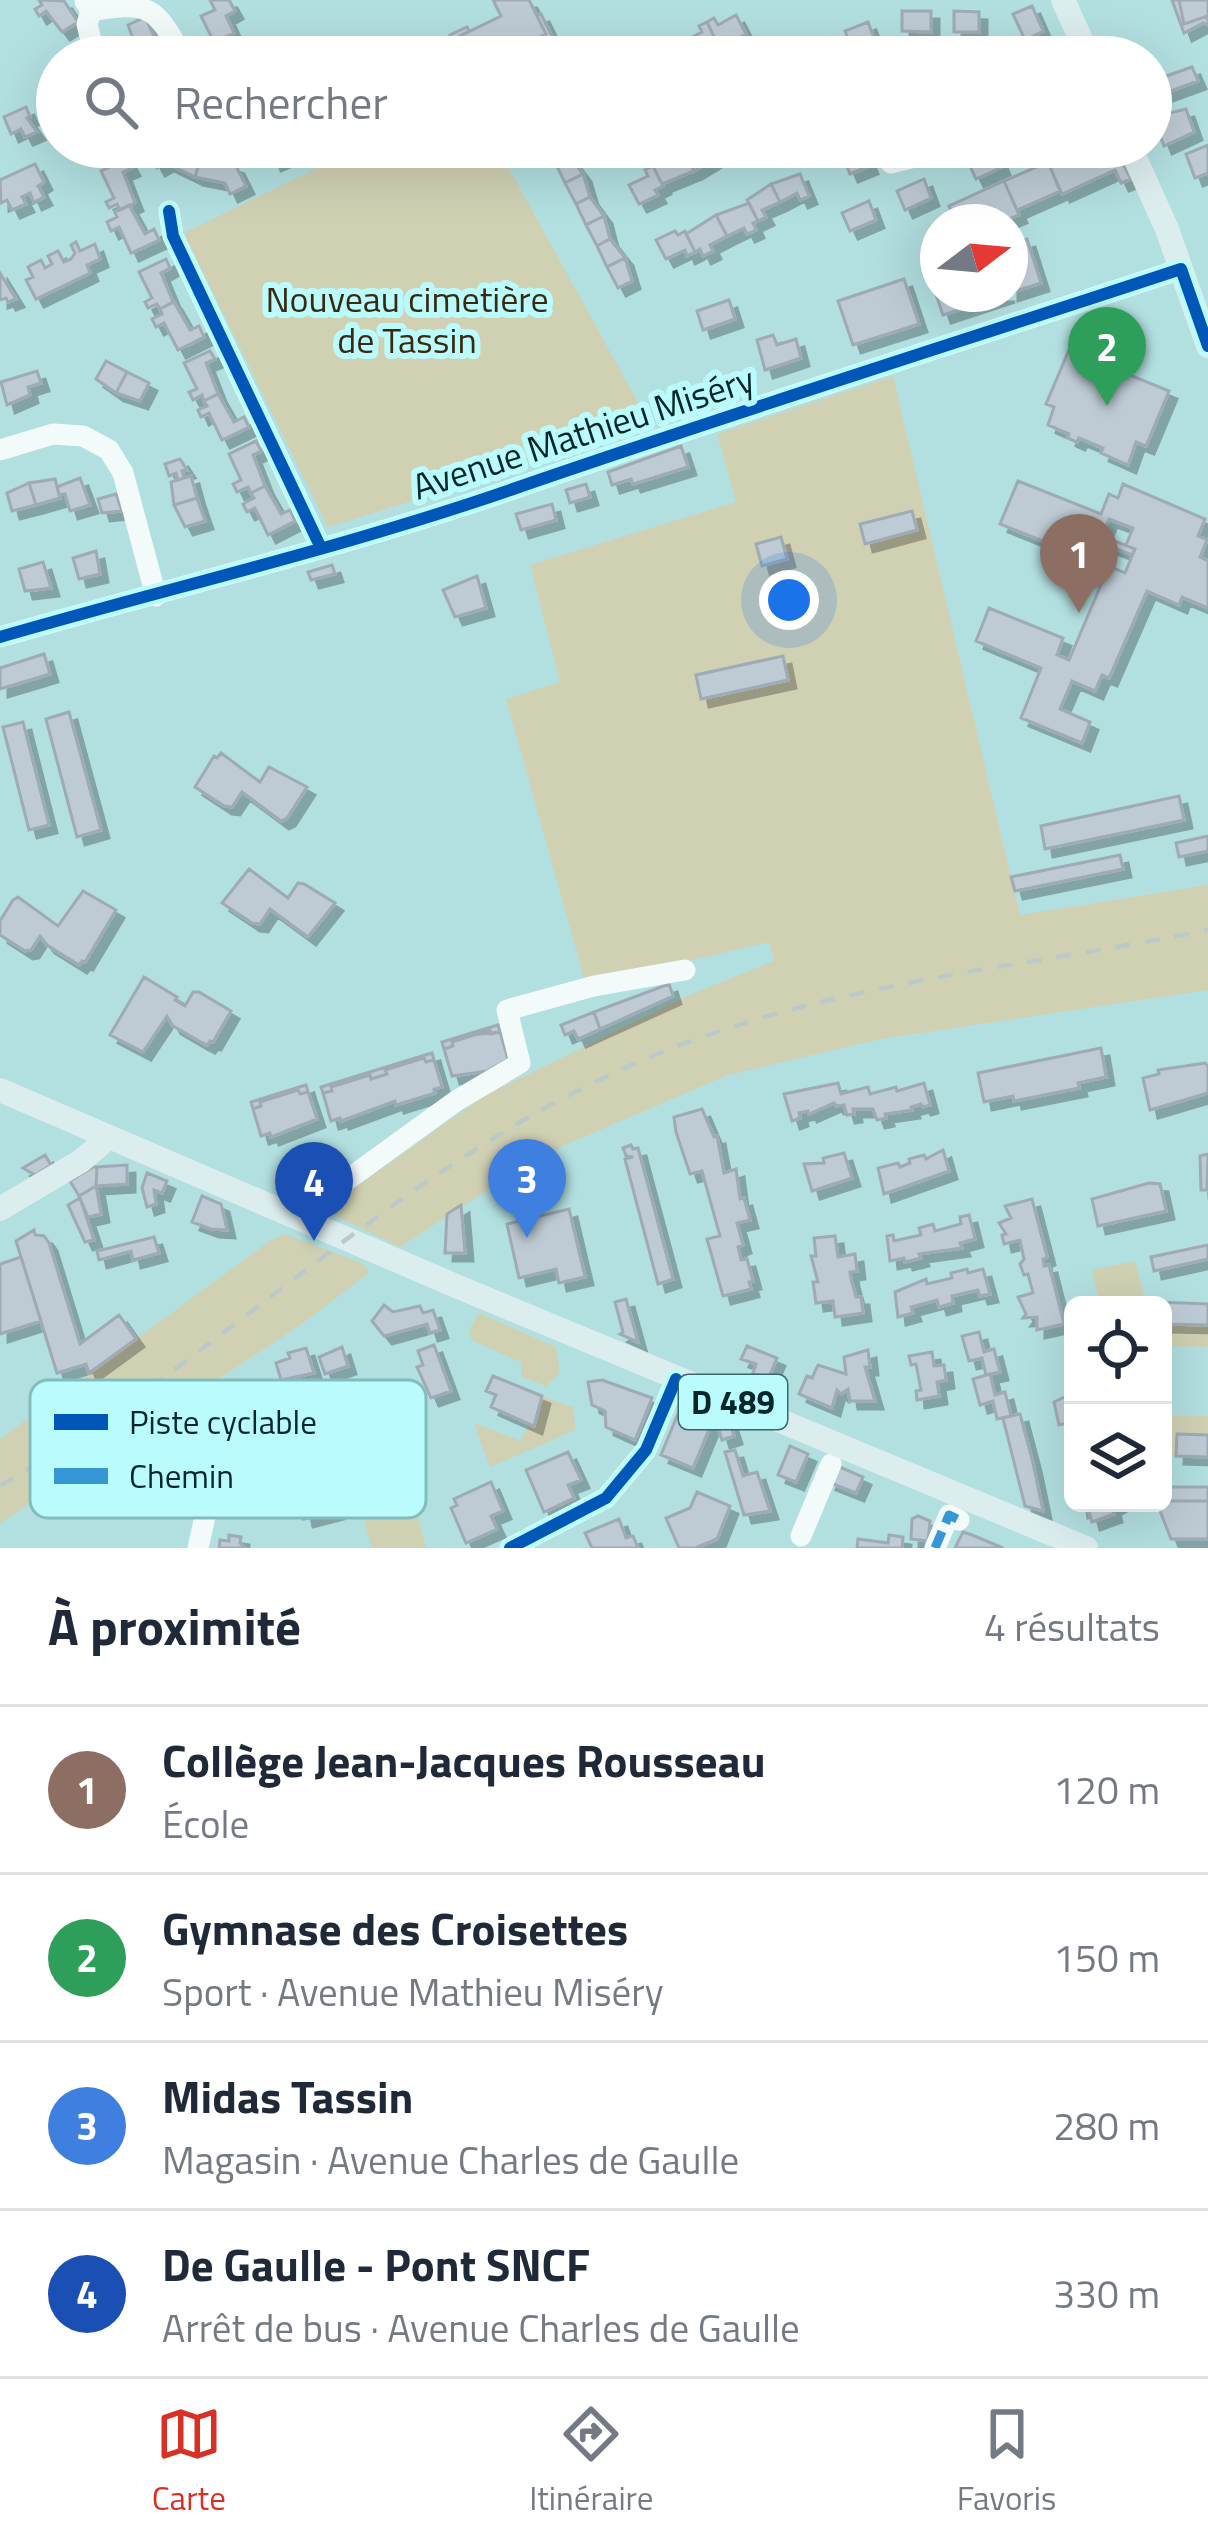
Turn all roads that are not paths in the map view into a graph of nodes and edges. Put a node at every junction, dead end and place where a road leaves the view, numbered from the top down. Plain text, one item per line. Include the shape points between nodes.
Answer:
1 (1063, 0) edge
2 (87, 6) edge
3 (90, 36) edge
4 (171, 36) edge
5 (1080, 36) edge
6 (1139, 168) edge
7 (169, 211) dead end
8 (1181, 269) junction
9 (1208, 346) edge
10 (0, 450) edge
11 (321, 548) junction
12 (156, 596) junction
13 (0, 637) edge
14 (685, 970) dead end
15 (0, 1090) edge
16 (110, 1137) junction
17 (0, 1209) edge
18 (296, 1216) junction
19 (676, 1378) junction
20 (831, 1464) dead end
21 (205, 1518) edge
22 (958, 1520) dead end
23 (801, 1536) dead end
24 (198, 1548) edge
25 (511, 1548) edge
26 (935, 1548) edge
27 (1086, 1548) edge

1 - 5 main road
2 - 3 street
2 - 4 street via 149,5
6 - 8 main road
7 - 11 street via 173,236
8 - 9 main road
8 - 11 street, Avenue Mathieu Miséry
10 - 12 street via 52,434 82,436 109,450 123,473
11 - 12 street, Avenue Mathieu Miséry
12 - 13 street, Avenue Mathieu Miséry
14 - 18 street via 507,1010 520,1063
15 - 16 main road, D 489
16 - 17 main road
16 - 18 main road, D 489
18 - 19 main road, D 489
19 - 25 street via 646,1450 606,1498
19 - 27 main road, D 489
20 - 23 street
21 - 24 street
22 - 26 street via 949,1515

